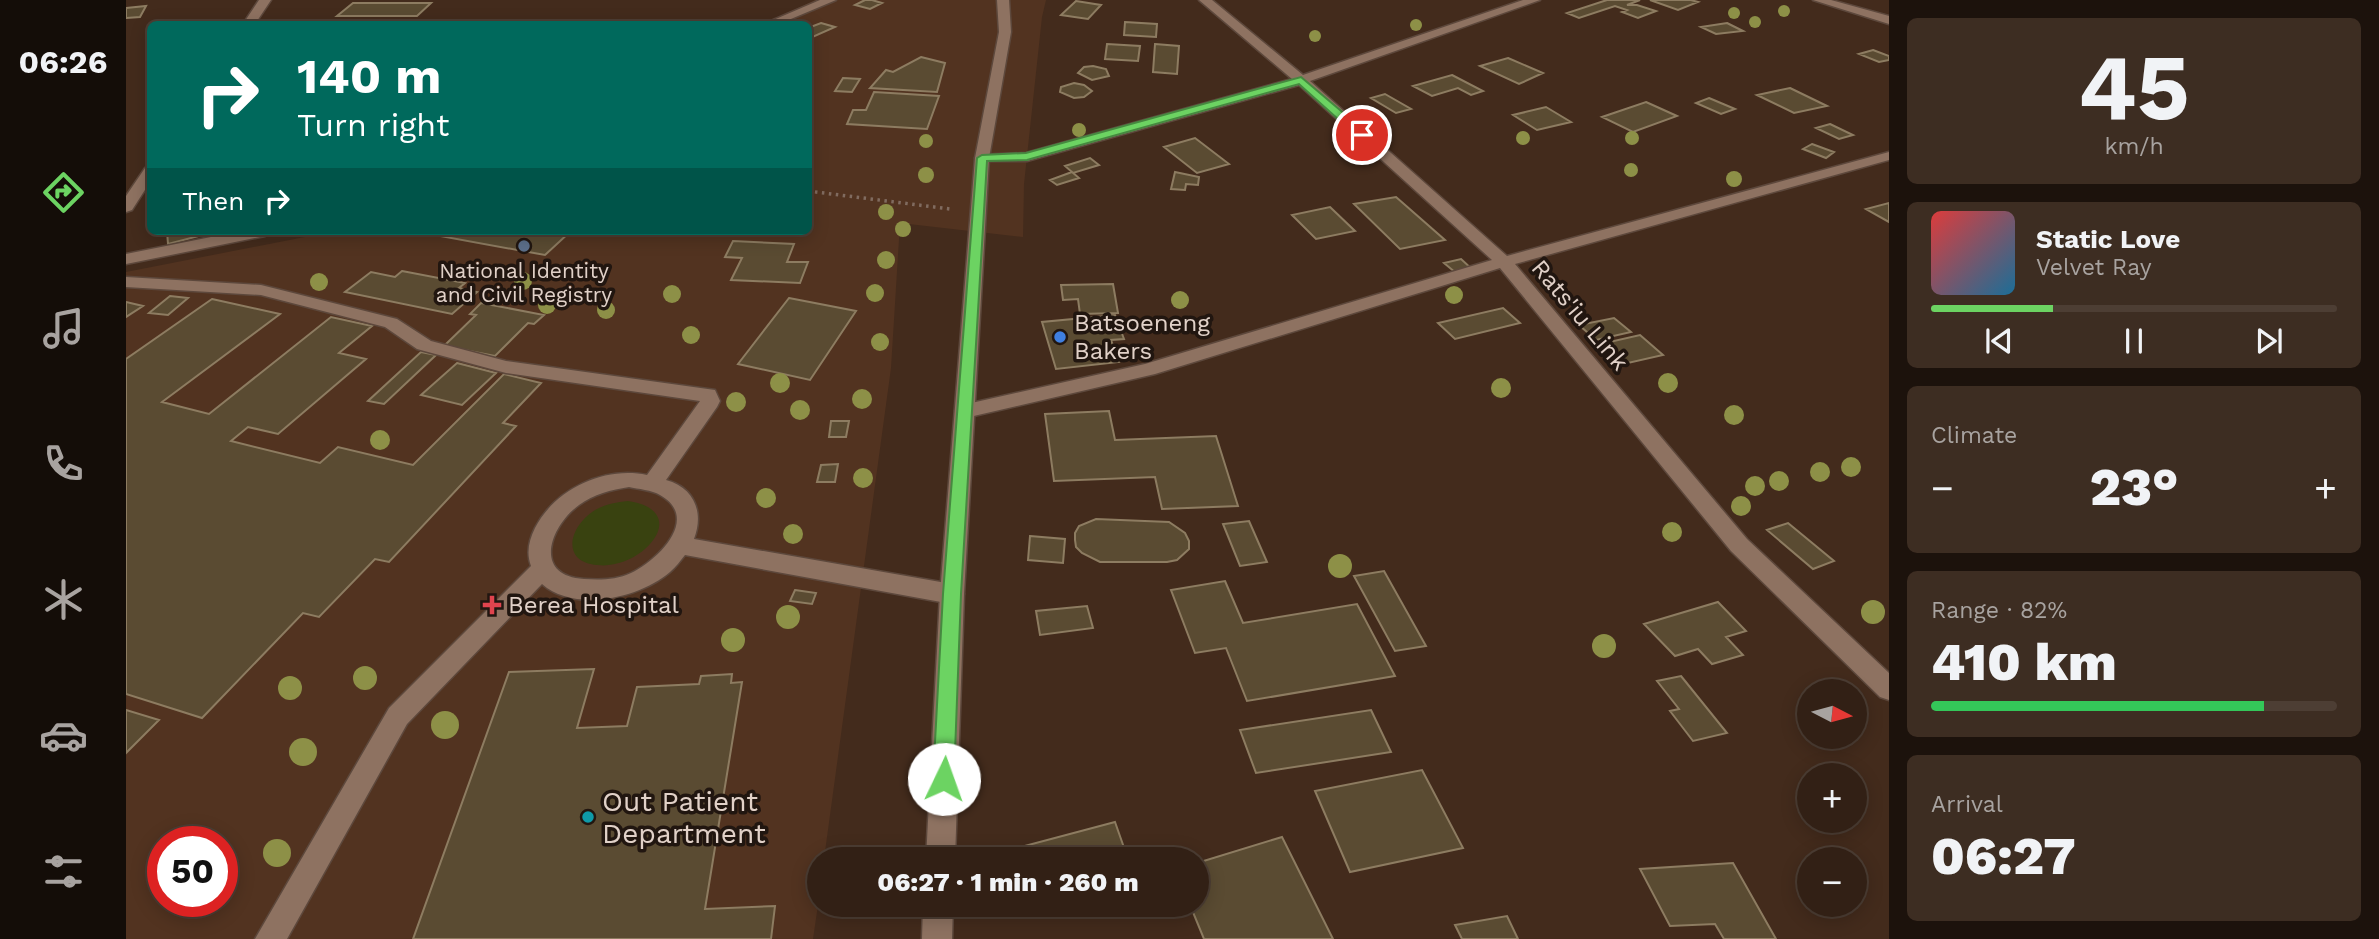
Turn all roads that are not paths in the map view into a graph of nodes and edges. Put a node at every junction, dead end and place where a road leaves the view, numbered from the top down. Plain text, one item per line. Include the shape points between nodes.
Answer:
1 (265, 0) edge
2 (830, 0) edge
3 (1003, 0) edge
4 (1205, 0) edge
5 (1534, 0) edge
6 (1819, 0) edge
7 (1889, 20) edge
8 (251, 21) edge
9 (778, 21) edge
10 (1301, 80) junction
11 (1889, 156) edge
12 (982, 158) junction
13 (147, 176) edge
14 (126, 207) edge
15 (245, 235) edge
16 (126, 259) edge
17 (1504, 262) junction
18 (126, 282) edge
19 (965, 411) junction
20 (654, 481) junction
21 (682, 546) junction
22 (542, 569) junction
23 (952, 594) junction
24 (1889, 689) edge
25 (941, 847) edge
26 (938, 917) edge
27 (270, 939) edge
28 (937, 939) edge

1 - 8 street
2 - 9 street
3 - 12 street via 1005,32
4 - 10 street, Rats'iu Link
5 - 10 street
6 - 7 street
10 - 12 street via 1027,157
10 - 17 street, Rats'iu Link
11 - 17 street
12 - 19 street
13 - 14 street
15 - 16 street
17 - 19 street via 1148,370
17 - 24 street, Rats'iu Link via 1739,545
18 - 20 street via 261,290 391,323 424,345 506,367 708,395 707,407
19 - 23 street
20 - 21 street via 674,490 687,506 690,524
20 - 22 street via 629,479 598,485 569,500 548,522 538,546
21 - 22 street via 641,581 614,590 585,592 561,586
21 - 23 street
22 - 27 street via 398,716
23 - 25 street
26 - 28 street

